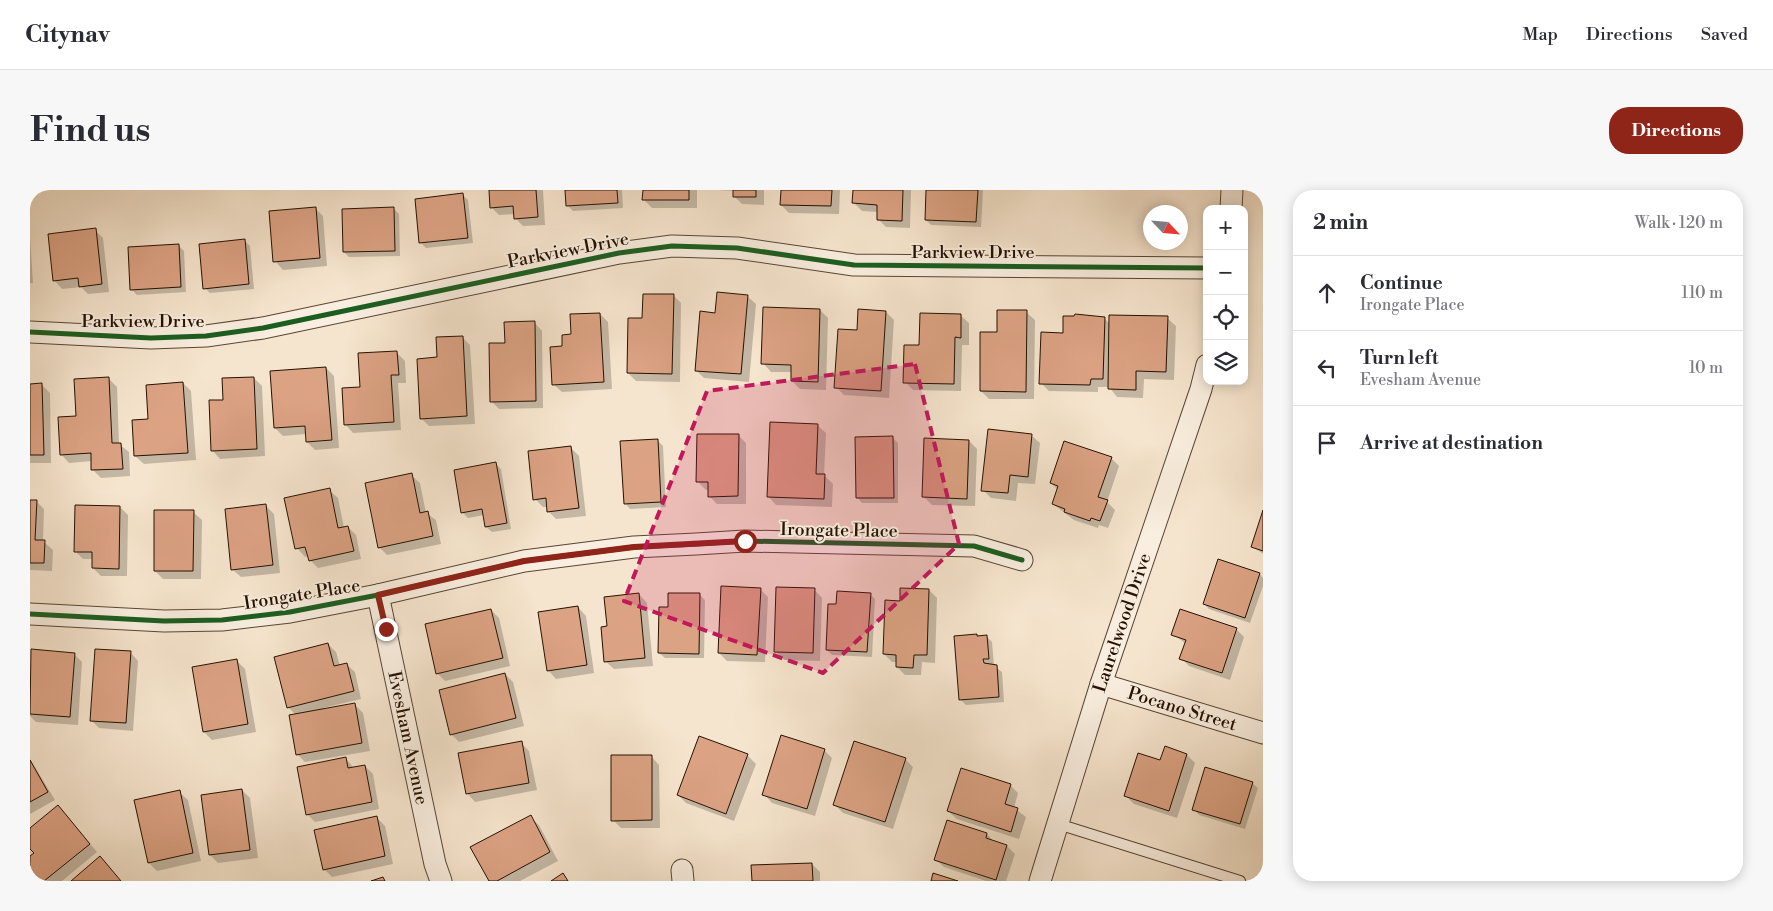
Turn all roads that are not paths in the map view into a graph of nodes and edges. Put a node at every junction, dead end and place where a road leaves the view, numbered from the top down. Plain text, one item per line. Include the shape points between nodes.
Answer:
1 (1232, 190) edge
2 (1231, 205) edge
3 (1203, 268) edge
4 (30, 332) edge
5 (1203, 381) edge
6 (1022, 560) dead end
7 (378, 595) junction
8 (30, 614) edge
9 (1101, 684) junction
10 (1263, 733) edge
11 (1058, 824) junction
12 (441, 881) edge
13 (1040, 881) edge
14 (1240, 881) edge

1 - 2 street
3 - 4 street, Parkview Drive via 854,265 737,248 672,246 619,253 263,328 206,336 152,338
5 - 9 street, Laurelwood Drive
6 - 7 street, Irongate Place via 974,546 745,541 634,547 524,561
7 - 8 street, Irongate Place via 290,612 222,620 164,621
7 - 12 street, Evesham Avenue
9 - 10 street, Pocano Street
9 - 11 street, Laurelwood Drive
11 - 13 street, Laurelwood Drive
11 - 14 lane

